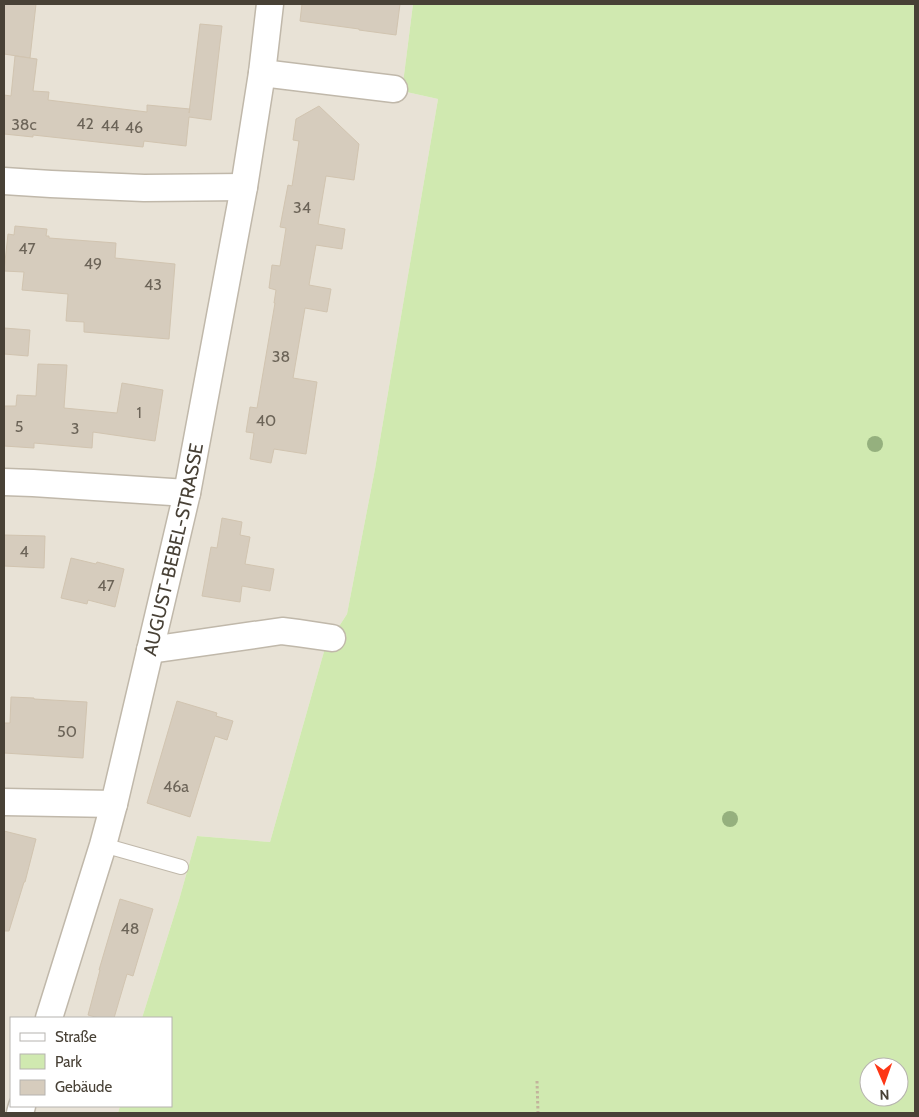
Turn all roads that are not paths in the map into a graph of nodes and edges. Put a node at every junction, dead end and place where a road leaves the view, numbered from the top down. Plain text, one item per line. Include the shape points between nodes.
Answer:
1 (270, 4) edge
2 (262, 73) junction
3 (394, 89) dead end
4 (4, 180) edge
5 (244, 187) junction
6 (4, 482) edge
7 (187, 493) junction
8 (332, 638) dead end
9 (150, 650) junction
10 (4, 802) edge
11 (114, 804) junction
12 (103, 844) junction
13 (181, 867) dead end
14 (49, 1017) edge

1 - 2 street, AUGUST-BEBEL-STRASSE
2 - 3 street
2 - 5 street, AUGUST-BEBEL-STRASSE
4 - 5 street via 144,188
5 - 7 street, AUGUST-BEBEL-STRASSE
6 - 7 street
7 - 9 street, AUGUST-BEBEL-STRASSE
8 - 9 street via 282,632
9 - 11 street, AUGUST-BEBEL-STRASSE
10 - 11 street
11 - 12 street, AUGUST-BEBEL-STRASSE
12 - 13 lane
12 - 14 street, AUGUST-BEBEL-STRASSE

